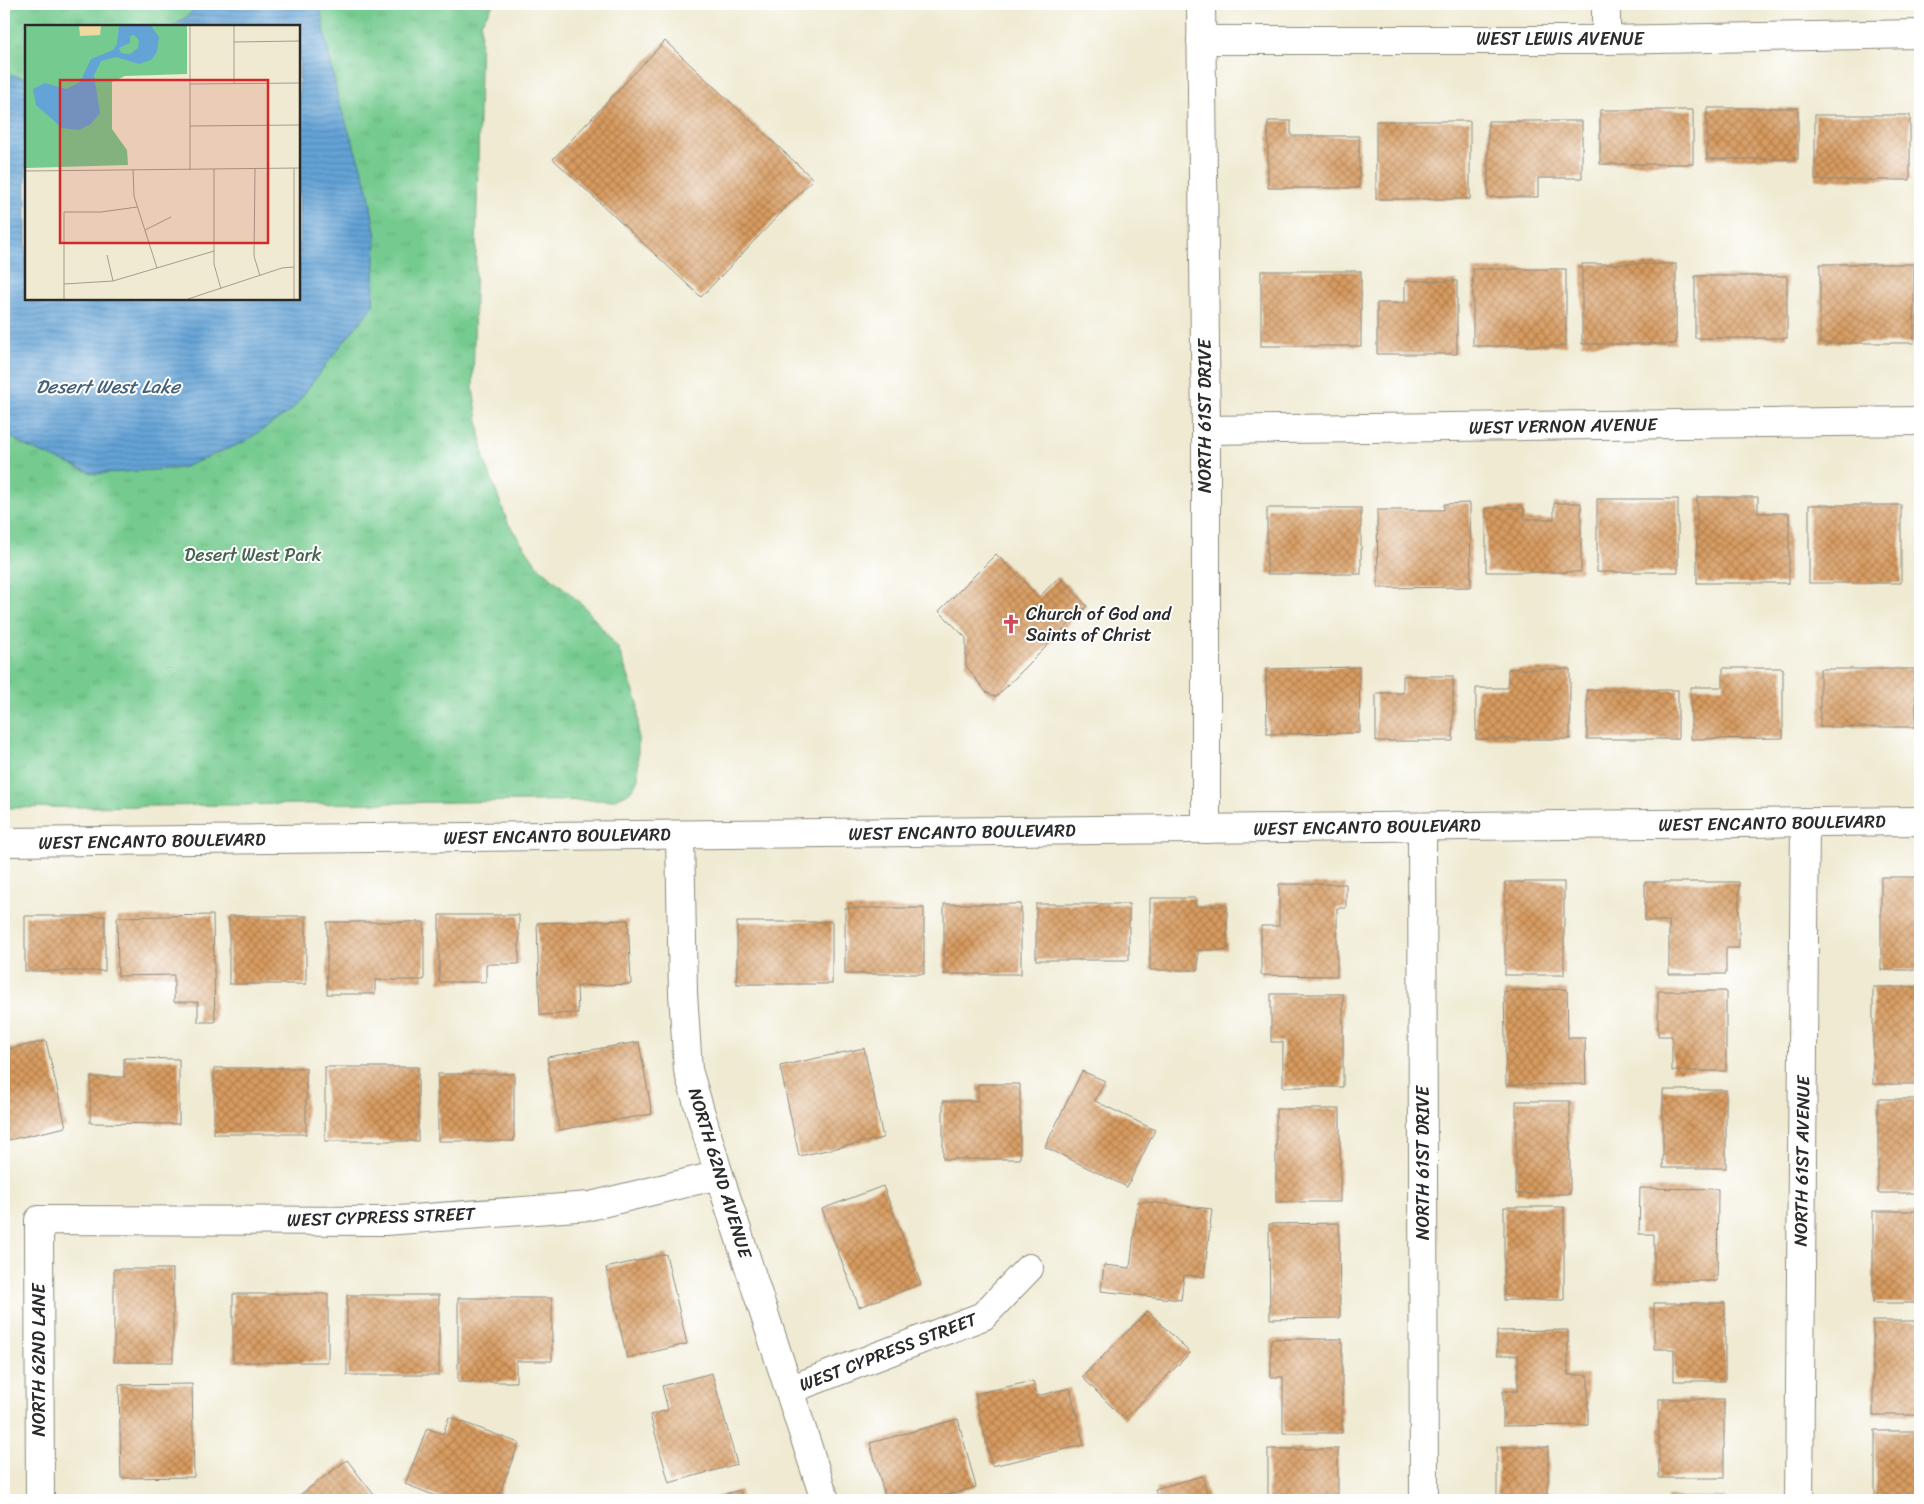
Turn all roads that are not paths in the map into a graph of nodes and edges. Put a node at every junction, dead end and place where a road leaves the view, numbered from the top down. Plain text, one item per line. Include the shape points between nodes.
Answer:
1 (1201, 4) edge
2 (1606, 4) edge
3 (1920, 34) edge
4 (1201, 40) junction
5 (1606, 40) junction
6 (1920, 421) edge
7 (1206, 430) junction
8 (1920, 821) edge
9 (1805, 822) junction
10 (1422, 827) junction
11 (1206, 829) junction
12 (680, 835) junction
13 (4, 842) edge
14 (719, 1175) junction
15 (39, 1220) joint
16 (1029, 1268) dead end
17 (789, 1390) junction
18 (40, 1500) edge
19 (825, 1500) edge
20 (1424, 1500) edge
21 (1799, 1500) edge

1 - 4 street, NORTH 61ST DRIVE
2 - 5 street
3 - 5 street, WEST LEWIS AVENUE
4 - 5 street, WEST LEWIS AVENUE
4 - 7 street, NORTH 61ST DRIVE
6 - 7 street, WEST VERNON AVENUE
7 - 11 street, NORTH 61ST DRIVE
8 - 9 street, WEST ENCANTO BOULEVARD
9 - 10 street, WEST ENCANTO BOULEVARD
9 - 21 street, NORTH 61ST AVENUE
10 - 11 street, WEST ENCANTO BOULEVARD
10 - 20 street, NORTH 61ST DRIVE
11 - 12 street, WEST ENCANTO BOULEVARD
12 - 13 street, WEST ENCANTO BOULEVARD
12 - 14 street, NORTH 62ND AVENUE via 688,1070
14 - 15 street, WEST CYPRESS STREET via 590,1206 394,1220
14 - 17 street, NORTH 62ND AVENUE
15 - 18 street, NORTH 62ND LANE
16 - 17 street, WEST CYPRESS STREET via 983,1316
17 - 19 street, NORTH 62ND AVENUE

